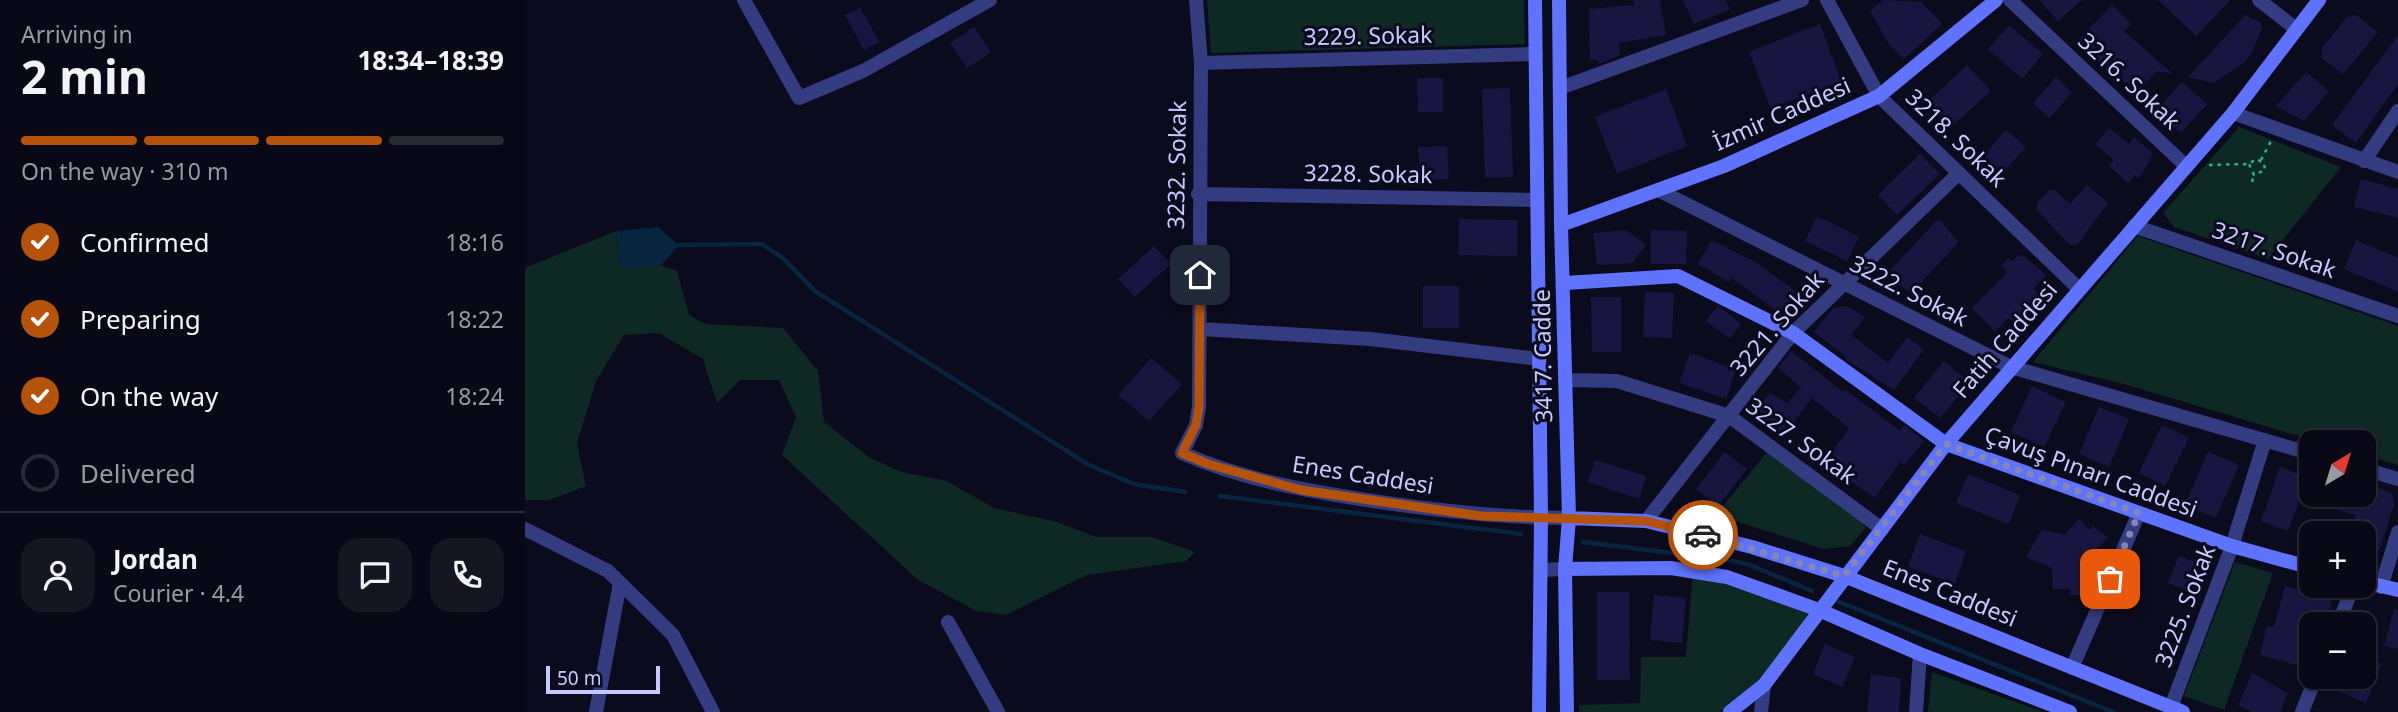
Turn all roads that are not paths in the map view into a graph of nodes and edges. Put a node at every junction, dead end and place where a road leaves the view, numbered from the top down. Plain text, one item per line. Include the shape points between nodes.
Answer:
1 (744, 0) edge
2 (990, 0) edge
3 (1196, 0) edge
4 (1535, 0) edge
5 (1559, 0) edge
6 (1802, 0) edge
7 (1827, 0) edge
8 (1996, 0) edge
9 (2010, 0) edge
10 (2259, 0) edge
11 (2319, 0) edge
12 (2296, 29) junction
13 (1536, 54) junction
14 (1201, 63) junction
15 (1560, 88) junction
16 (1879, 96) junction
17 (2398, 111) edge
18 (2233, 113) junction
19 (2364, 161) junction
20 (2186, 166) junction
21 (2398, 172) edge
22 (1959, 173) junction
23 (1658, 190) junction
24 (1198, 194) junction
25 (1538, 200) junction
26 (1561, 225) junction
27 (2134, 226) junction
28 (1565, 283) junction
29 (1844, 283) junction
30 (2079, 289) junction
31 (2398, 317) edge
32 (1200, 329) junction
33 (1793, 333) junction
34 (1539, 359) junction
35 (2011, 367) junction
36 (1565, 380) junction
37 (1729, 416) junction
38 (2265, 440) junction
39 (1946, 444) junction
40 (2299, 450) edge
41 (1182, 453) joint
42 (2377, 473) edge
43 (2398, 479) edge
44 (2139, 513) junction
45 (1541, 518) junction
46 (1570, 518) junction
47 (1646, 521) junction
48 (525, 529) edge
49 (1882, 529) junction
50 (2398, 532) edge
51 (2232, 546) junction
52 (2299, 564) edge
53 (1541, 569) junction
54 (1565, 569) junction
55 (1844, 576) junction
56 (620, 583) junction
57 (2376, 586) edge
58 (2381, 587) junction
59 (2398, 590) edge
60 (1819, 610) junction
61 (948, 622) dead end
62 (1920, 654) junction
63 (2072, 668) junction
64 (1764, 685) junction
65 (2311, 689) edge
66 (2177, 709) edge
67 (2066, 711) edge
68 (596, 712) edge
69 (713, 712) edge
70 (998, 712) edge
71 (1539, 712) edge
72 (1567, 712) edge
73 (1730, 712) edge
74 (1761, 712) edge
75 (1916, 712) edge
76 (2302, 712) edge

1 - 2 street via 799,98 863,71
3 - 14 street, 3232. Sokak
4 - 13 street, 3417. Cadde
5 - 15 street, 3417. Cadde
6 - 15 street
7 - 16 street, 3218. Sokak
8 - 16 street, İzmir Caddesi
9 - 20 street, 3216. Sokak
10 - 12 street
11 - 12 street, Fatih Caddesi
12 - 18 street, Fatih Caddesi
13 - 14 street, 3229. Sokak
13 - 25 street, 3417. Cadde
14 - 24 street, 3232. Sokak
15 - 26 street, 3417. Cadde
16 - 22 street, 3218. Sokak
16 - 23 street, İzmir Caddesi via 1724,166
17 - 19 street
18 - 19 street
18 - 20 street, Fatih Caddesi
19 - 21 street
20 - 27 street, Fatih Caddesi
22 - 29 street, 3221. Sokak
22 - 30 street, 3218. Sokak
23 - 26 street, İzmir Caddesi
23 - 29 street, 3222. Sokak
24 - 25 street, 3228. Sokak
24 - 32 street, 3232. Sokak
25 - 34 street, 3417. Cadde
26 - 28 street, 3417. Cadde
27 - 30 street, Fatih Caddesi
27 - 31 street, 3217. Sokak
28 - 33 street, Çavuş Pınarı Caddesi via 1678,276
28 - 36 street, 3417. Cadde
29 - 33 street, 3221. Sokak
29 - 35 street, 3222. Sokak
30 - 35 street, Fatih Caddesi
32 - 34 street via 1370,339
32 - 41 street, 3232. Sokak via 1197,416
33 - 37 street, 3221. Sokak
33 - 39 street, Çavuş Pınarı Caddesi
34 - 45 street, 3417. Cadde
35 - 38 street, 3222. Sokak
35 - 39 street, Fatih Caddesi
36 - 37 street, 3227. Sokak via 1617,382
36 - 46 street, 3417. Cadde
37 - 47 street, 3221. Sokak
37 - 49 street, 3227. Sokak
38 - 40 street, 3222. Sokak
38 - 51 street, 3225. Sokak
39 - 44 street, Çavuş Pınarı Caddesi
39 - 49 street, Fatih Caddesi
41 - 45 street, Enes Caddesi via 1301,490 1481,516
42 - 43 street
44 - 51 street, Çavuş Pınarı Caddesi
44 - 63 street
45 - 46 street, Enes Caddesi
45 - 53 street, 3417. Cadde
46 - 47 street, Enes Caddesi
46 - 54 street, 3417. Cadde
47 - 55 street, Enes Caddesi
48 - 56 street via 607,571
49 - 55 street, Fatih Caddesi
50 - 58 street
51 - 52 street, Çavuş Pınarı Caddesi
51 - 66 street, 3225. Sokak
53 - 54 street
53 - 71 street, 3417. Cadde
54 - 60 street via 1693,570 1727,577
54 - 72 street, 3417. Cadde
55 - 60 street, Fatih Caddesi
55 - 63 street, Enes Caddesi
56 - 68 street
56 - 69 street via 673,635
57 - 58 street
58 - 59 street
60 - 62 street
60 - 64 street, Fatih Caddesi
61 - 70 street
62 - 67 street
62 - 75 street
63 - 66 street, Enes Caddesi
64 - 73 street, Fatih Caddesi
64 - 74 street
65 - 76 street

